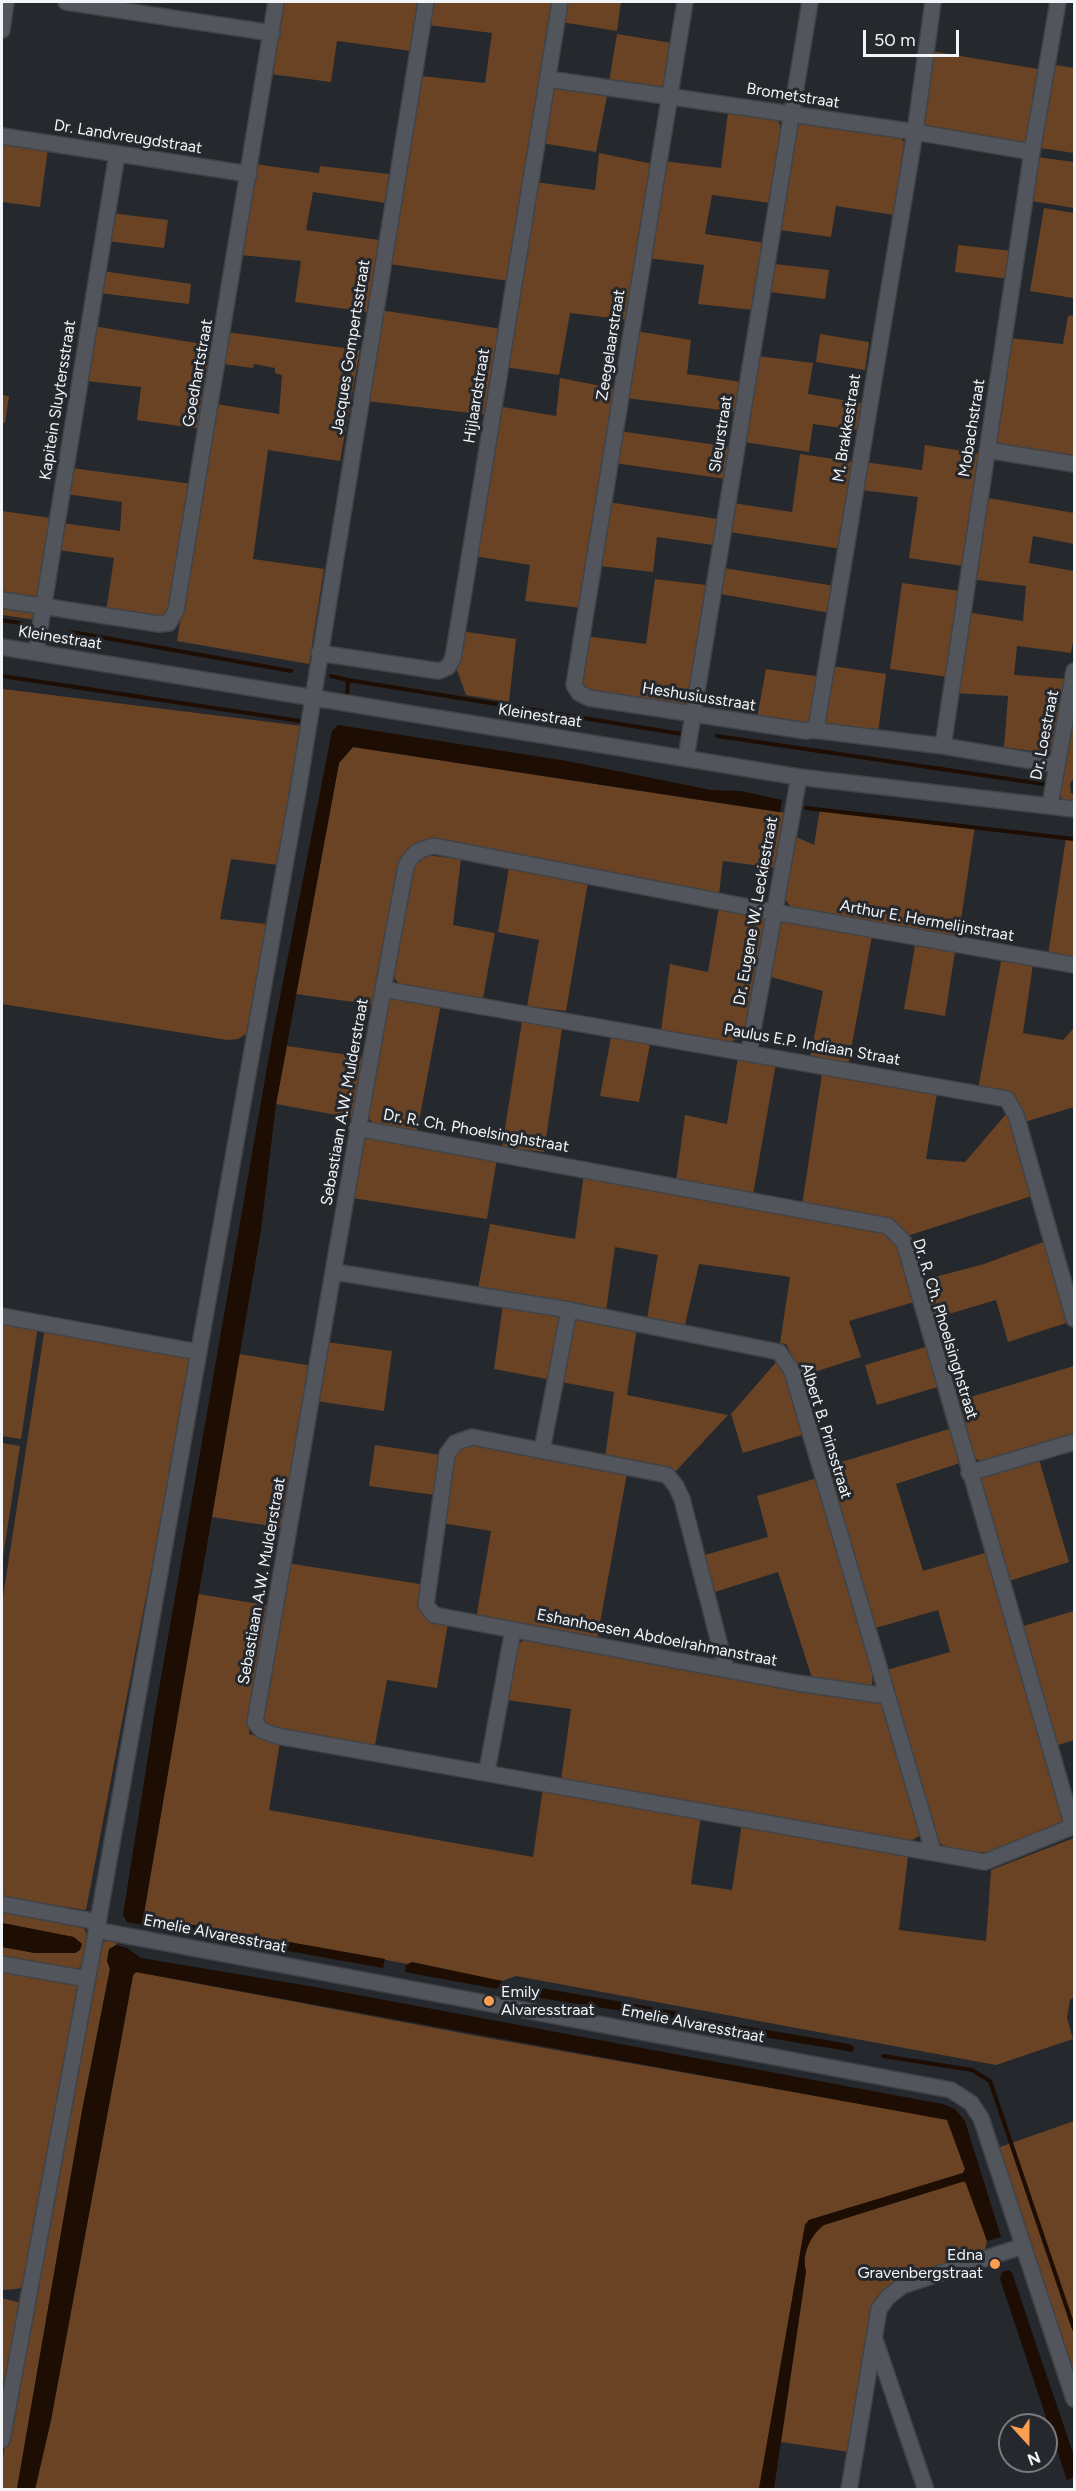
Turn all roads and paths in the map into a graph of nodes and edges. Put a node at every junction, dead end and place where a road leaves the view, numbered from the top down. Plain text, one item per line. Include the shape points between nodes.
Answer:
1 (6, 2) edge
2 (66, 2) edge
3 (276, 2) edge
4 (426, 2) edge
5 (560, 2) edge
6 (685, 2) edge
7 (810, 2) edge
8 (933, 2) edge
9 (1058, 2) edge
10 (2, 30) edge
11 (272, 33) junction
12 (548, 79) junction
13 (670, 95) junction
14 (792, 115) junction
15 (915, 132) junction
16 (2, 136) edge
17 (1032, 152) junction
18 (117, 154) junction
19 (249, 174) junction
20 (987, 450) junction
21 (1074, 464) edge
22 (2, 600) edge
23 (43, 605) junction
24 (2, 647) edge
25 (36, 652) junction
26 (319, 653) junction
27 (1074, 671) edge
28 (579, 693) joint
29 (314, 698) junction
30 (694, 714) junction
31 (813, 730) junction
32 (943, 746) junction
33 (686, 758) junction
34 (1057, 765) junction
35 (799, 777) junction
36 (1050, 805) junction
37 (1074, 809) edge
38 (774, 912) junction
39 (1074, 965) edge
40 (383, 989) junction
41 (750, 1052) junction
42 (357, 1128) junction
43 (335, 1272) junction
44 (568, 1310) junction
45 (2, 1316) edge
46 (1074, 1319) edge
47 (198, 1352) junction
48 (1074, 1442) edge
49 (542, 1450) junction
50 (969, 1473) junction
51 (513, 1630) junction
52 (726, 1669) junction
53 (886, 1696) junction
54 (488, 1771) junction
55 (1074, 1827) edge
56 (933, 1851) junction
57 (2, 1904) edge
58 (97, 1926) junction
59 (2, 1964) edge
60 (87, 1979) junction
61 (1023, 2246) junction
62 (874, 2337) junction
63 (1074, 2399) edge
64 (2, 2435) edge
65 (849, 2490) edge
66 (926, 2490) edge

1 - 10 street
2 - 11 street
3 - 11 street, Goedhartstraat
4 - 26 street, Jacques Gompertsstraat
5 - 12 street, Hijlaardstraat
6 - 13 street, Zeegelaarstraat
7 - 14 street, Sleurstraat
8 - 15 street, M. Brakkestraat
9 - 17 street, Mobachstraat
11 - 19 street, Goedhartstraat
12 - 13 street, Brometstraat
12 - 26 street, Hijlaardstraat via 453,658 448,667 439,671
13 - 14 street, Brometstraat
13 - 28 street, Zeegelaarstraat via 574,685
14 - 15 street, Brometstraat
14 - 30 street, Sleurstraat
15 - 17 street, Brometstraat
15 - 31 street, M. Brakkestraat
16 - 18 street, Dr. Landvreugdstraat
17 - 20 street, Mobachstraat
18 - 19 street, Dr. Landvreugdstraat
18 - 23 street, Kapitein Sluytersstraat
19 - 23 street, Goedhartstraat via 176,610 170,622 159,624
20 - 21 street
20 - 32 street, Mobachstraat
22 - 23 street
23 - 25 street, Kapitein Sluytersstraat
24 - 25 street, Kleinestraat
25 - 29 street, Kleinestraat
26 - 29 street, Jacques Gompertsstraat
27 - 34 street, Dr. Loestraat
28 - 30 street, Heshusiusstraat
29 - 33 street, Kleinestraat
29 - 47 street, Jacques Gompertsstraat
30 - 31 street, Heshusiusstraat
30 - 33 street, Sleurstraat
31 - 32 street, Heshusiusstraat
32 - 34 street
33 - 35 street, Kleinestraat
34 - 36 street, Dr. Loestraat
35 - 36 street, Kleinestraat
35 - 38 street, Dr. Eugene W. Leckiestraat
36 - 37 street, Kleinestraat
38 - 39 street, Arthur E. Hermelijnstraat
38 - 40 street, Sebastiaan A.W. Mulderstraat via 434,846 422,848 406,866
38 - 41 street, Dr. Eugene W. Leckiestraat
40 - 41 street, Paulus E.P. Indiaan Straat
40 - 42 street, Sebastiaan A.W. Mulderstraat
41 - 46 street, Paulus E.P. Indiaan Straat via 1007,1099 1016,1115
42 - 43 street, Sebastiaan A.W. Mulderstraat
42 - 50 street, Dr. R. Ch. Phoelsinghstraat via 888,1226 904,1242
43 - 44 street, Albert B. Prinsstraat
43 - 54 street, Sebastiaan A.W. Mulderstraat via 255,1722 261,1730 277,1736
44 - 49 street
44 - 53 street, Albert B. Prinsstraat via 779,1352 792,1371
45 - 47 street
47 - 58 street, Jacques Gompertsstraat
48 - 50 street
49 - 51 street, Eshanhoesen Abdoelrahmanstraat via 472,1437 455,1443 447,1454 426,1605 434,1615
49 - 52 street via 667,1475 676,1486
50 - 55 street, Dr. R. Ch. Phoelsinghstraat
51 - 52 street, Eshanhoesen Abdoelrahmanstraat
51 - 54 street
52 - 53 street, Eshanhoesen Abdoelrahmanstraat
53 - 56 street, Albert B. Prinsstraat
54 - 56 street
55 - 56 street via 985,1862
57 - 58 street, Emelie Alvaresstraat
58 - 60 street, Jacques Gompertsstraat
58 - 61 street, Emelie Alvaresstraat via 951,2091 971,2103 981,2118
59 - 60 street
60 - 64 street, Jacques Gompertsstraat
61 - 62 street via 902,2286 879,2309
61 - 63 street, Emelie Alvaresstraat
62 - 65 street
62 - 66 street

